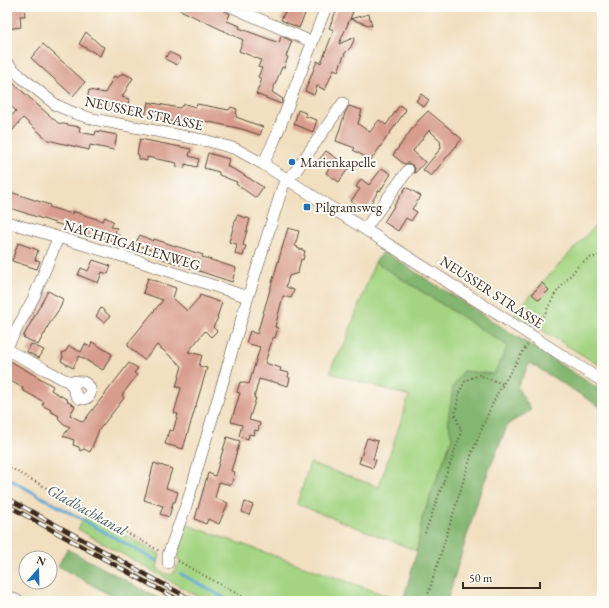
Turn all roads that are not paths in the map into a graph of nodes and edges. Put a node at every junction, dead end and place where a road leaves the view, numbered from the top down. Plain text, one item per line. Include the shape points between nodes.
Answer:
1 (232, 7) edge
2 (326, 7) edge
3 (312, 42) junction
4 (7, 63) edge
5 (343, 103) dead end
6 (264, 164) junction
7 (408, 170) dead end
8 (287, 179) junction
9 (7, 222) edge
10 (365, 230) junction
11 (58, 238) junction
12 (248, 297) junction
13 (7, 349) edge
14 (68, 381) dead end
15 (602, 381) edge
16 (168, 559) road end
17 (7, 596) edge
18 (18, 601) edge

1 - 3 street
2 - 3 street
3 - 6 street
4 - 6 street, NEUSSER STRASSE via 56,105 74,113 208,141 236,149
5 - 8 street via 295,172
6 - 8 street, NEUSSER STRASSE
7 - 10 street
8 - 10 street, NEUSSER STRASSE
8 - 12 street
9 - 11 street, NACHTIGALLENWEG
10 - 15 street, NEUSSER STRASSE via 531,339
11 - 12 street, NACHTIGALLENWEG
11 - 13 street via 34,297
12 - 16 street
13 - 14 street
17 - 18 street

